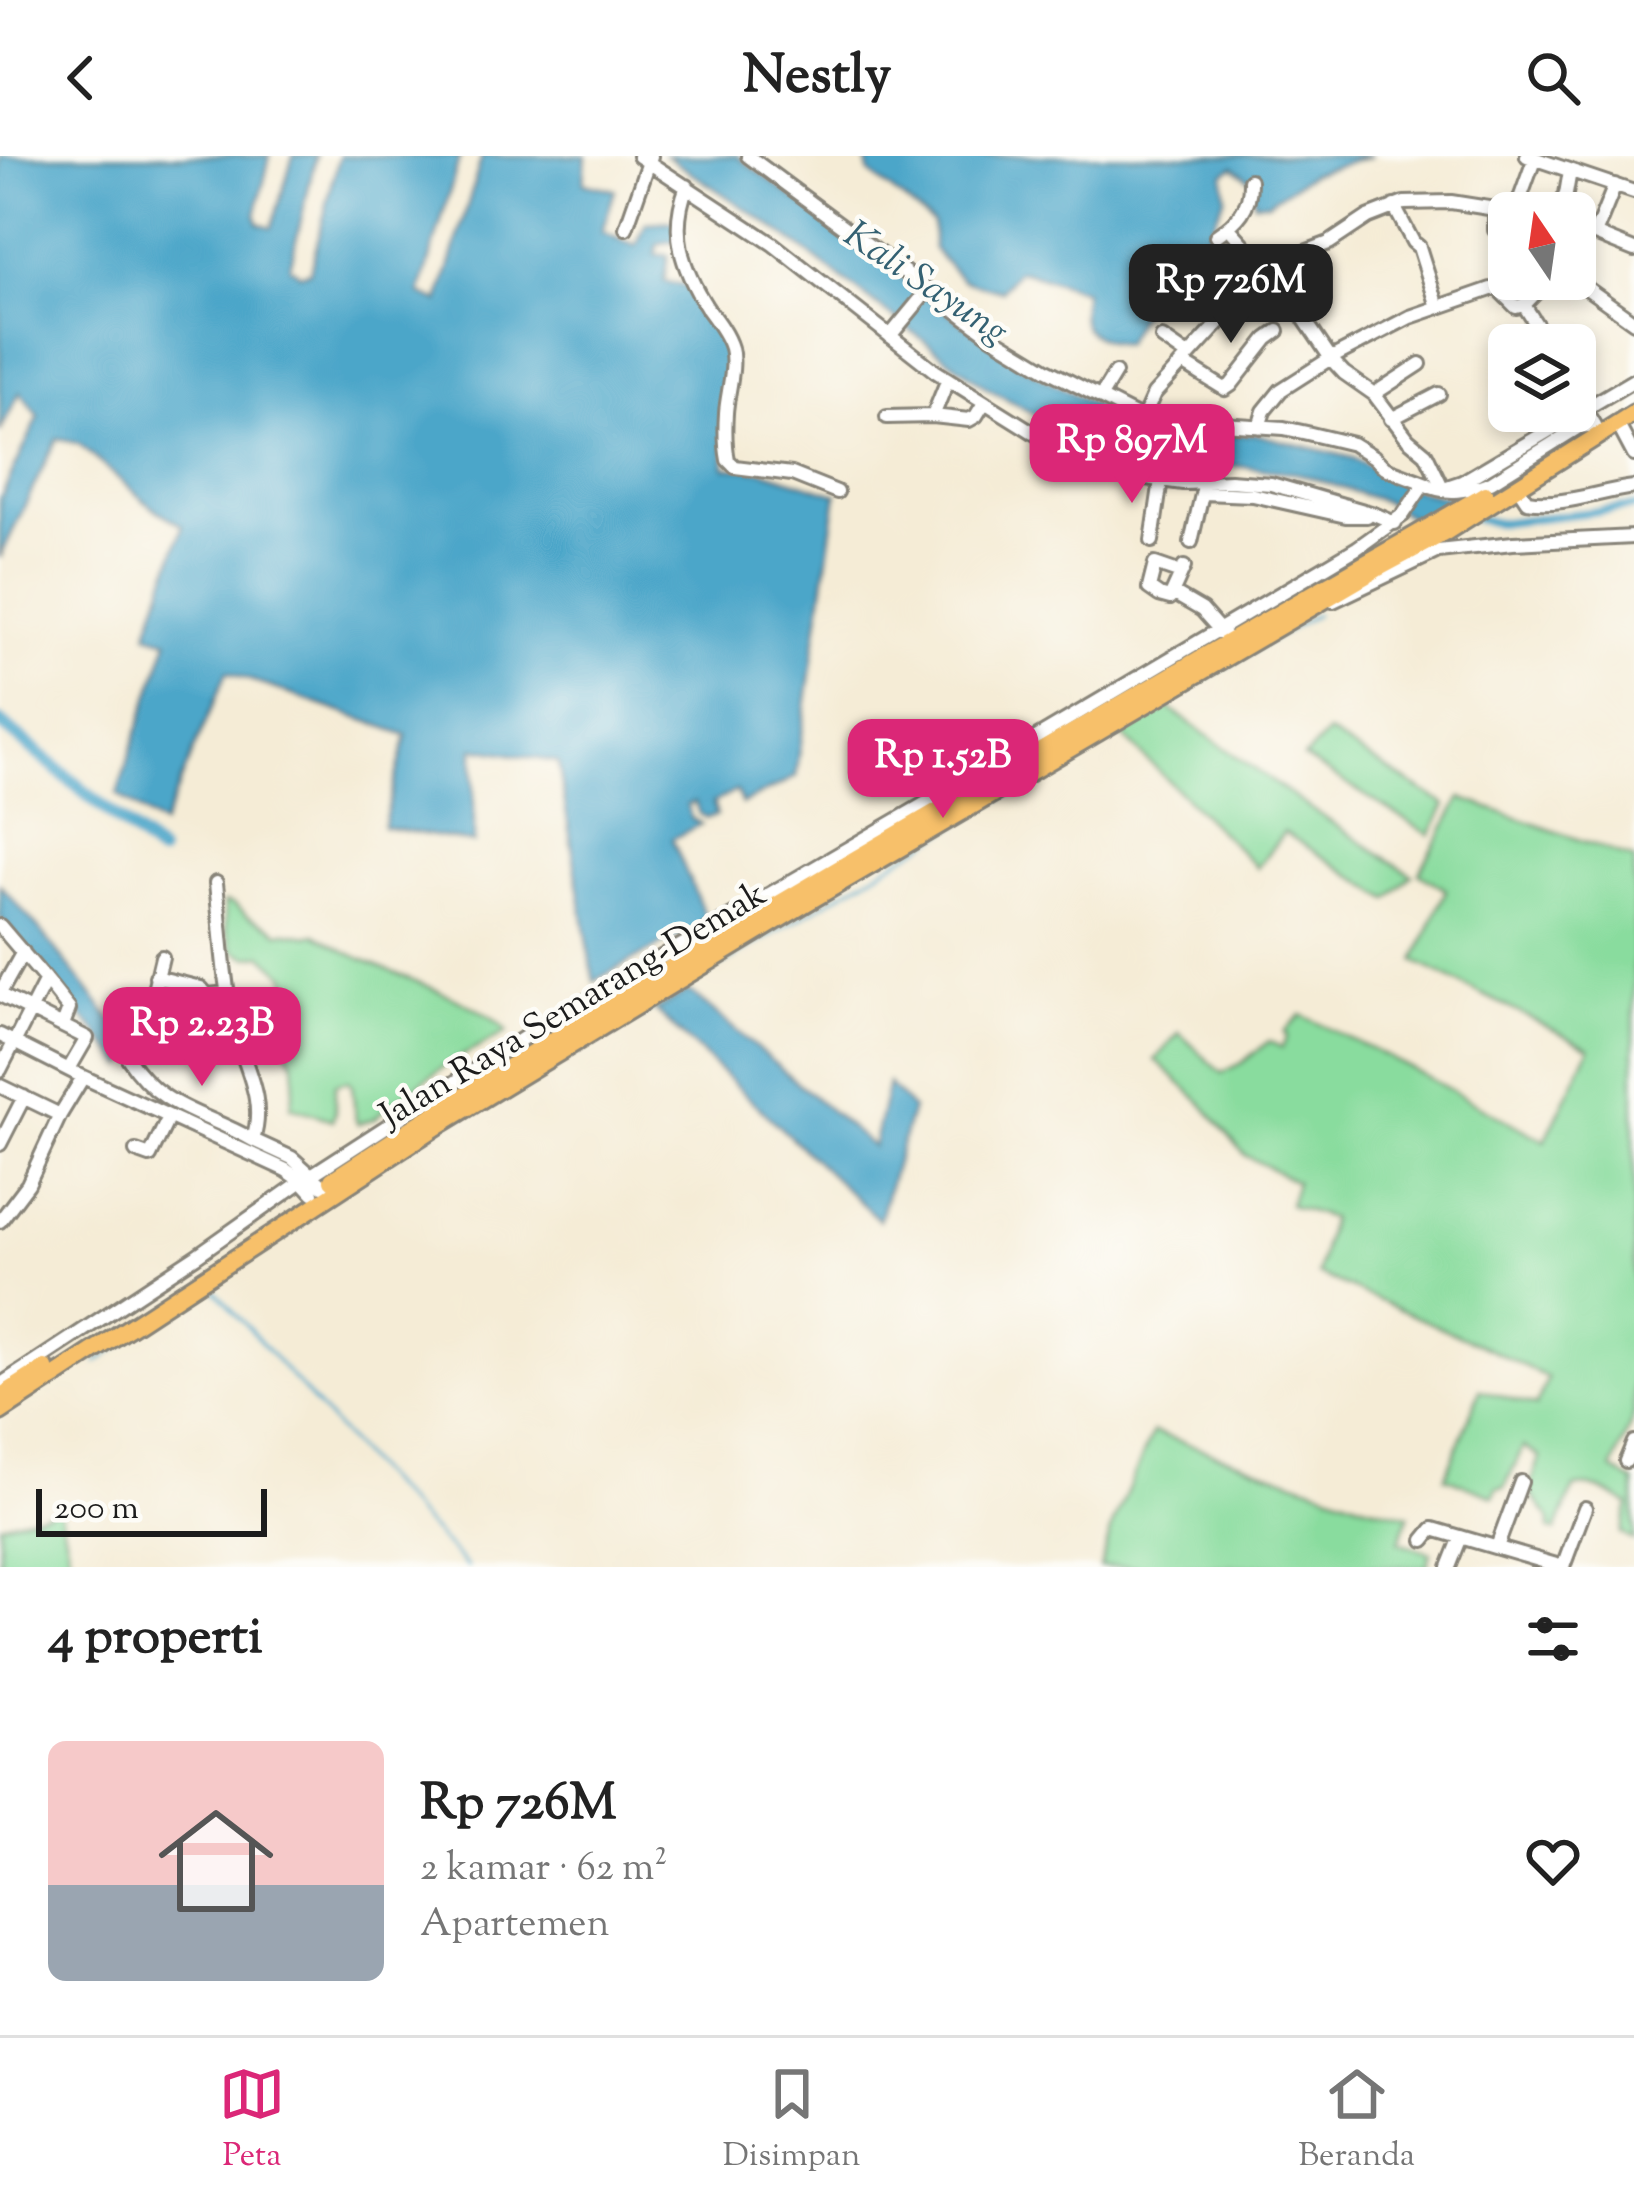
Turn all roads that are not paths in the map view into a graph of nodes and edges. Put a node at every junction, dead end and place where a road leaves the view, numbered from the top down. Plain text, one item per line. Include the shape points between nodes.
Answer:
1 (748, 156) edge
2 (646, 158) edge
3 (1531, 158) edge
4 (1570, 171) junction
5 (1250, 180) dead end
6 (1615, 185) junction
7 (687, 186) junction
8 (1521, 192) edge
9 (1566, 192) edge
10 (1634, 192) edge
11 (1394, 206) junction
12 (1488, 208) edge
13 (626, 228) dead end
14 (1596, 232) edge
15 (1596, 234) edge
16 (1634, 250) edge
17 (1196, 255) dead end
18 (1266, 270) junction
19 (927, 291) junction
20 (1596, 295) edge
21 (1243, 299) junction
22 (1529, 300) edge
23 (1524, 305) junction
24 (1323, 306) dead end
25 (1438, 307) junction
26 (1304, 316) junction
27 (1634, 322) edge
28 (1536, 324) edge
29 (1278, 331) dead end
30 (891, 335) junction
31 (1162, 338) dead end
32 (1331, 358) junction
33 (1186, 360) junction
34 (1420, 364) dead end
35 (1115, 373) dead end
36 (948, 379) junction
37 (1634, 380) edge
38 (1373, 394) junction
39 (1439, 394) dead end
40 (1101, 396) junction
41 (1634, 401) edge
42 (984, 403) junction
43 (1596, 412) edge
44 (1634, 413) edge
45 (1596, 415) edge
46 (933, 416) junction
47 (887, 417) dead end
48 (1391, 418) junction
49 (1143, 422) junction
50 (1617, 423) junction
51 (1259, 427) junction
52 (1566, 432) edge
53 (1531, 453) junction
54 (1634, 455) edge
55 (1134, 468) junction
56 (1161, 480) junction
57 (1422, 486) junction
58 (1517, 487) junction
59 (1634, 487) edge
60 (1204, 488) junction
61 (1444, 489) junction
62 (837, 492) dead end
63 (1489, 493) junction
64 (1399, 519) junction
65 (1438, 529) junction
66 (1634, 537) edge
67 (1407, 538) junction
68 (1152, 541) dead end
69 (1191, 542) dead end
70 (1173, 593) junction
71 (1319, 603) junction
72 (1224, 635) junction
73 (1019, 771) junction
74 (216, 883) dead end
75 (0, 926) edge
76 (23, 952) junction
77 (162, 957) dead end
78 (156, 977) junction
79 (46, 980) junction
80 (0, 994) edge
81 (229, 994) junction
82 (30, 1010) junction
83 (63, 1025) junction
84 (0, 1035) edge
85 (543, 1037) junction
86 (8, 1045) edge
87 (69, 1069) junction
88 (0, 1070) edge
89 (81, 1080) junction
90 (0, 1086) edge
91 (24, 1097) junction
92 (168, 1111) junction
93 (60, 1115) junction
94 (234, 1138) junction
95 (254, 1140) junction
96 (0, 1144) edge
97 (136, 1151) dead end
98 (310, 1189) junction
99 (4, 1205) edge
100 (0, 1220) edge
101 (0, 1385) edge
102 (0, 1397) edge
103 (0, 1412) edge
104 (1634, 1442) edge
105 (1626, 1461) dead end
106 (1521, 1482) dead end
107 (1585, 1508) dead end
108 (1462, 1537) junction
109 (1424, 1540) dead end
110 (1497, 1547) junction
111 (1449, 1567) edge
112 (1563, 1567) edge

1 - 19 street
2 - 7 street
2 - 13 street
3 - 4 street
3 - 8 street
4 - 6 street
4 - 9 street
5 - 18 street via 1246,207 1222,232
6 - 10 street
6 - 14 street
7 - 30 street
7 - 62 street via 680,252 732,352 728,460
11 - 12 street
11 - 18 street
11 - 25 street via 1419,247
15 - 16 street
17 - 21 street
18 - 21 street
18 - 26 street
19 - 30 street
19 - 40 street via 991,337
20 - 27 street
21 - 33 street
22 - 23 street
23 - 25 street via 1498,289
23 - 28 street
24 - 26 street
25 - 32 street
26 - 32 street
29 - 33 street via 1225,389
30 - 36 street
31 - 33 street
32 - 38 street
32 - 51 street via 1281,390
33 - 49 street via 1154,394
34 - 38 street
35 - 40 street
36 - 42 street
36 - 46 street
37 - 43 street
38 - 48 street
39 - 48 street
40 - 49 street
41 - 45 highway
42 - 46 street via 973,419
42 - 55 street via 1047,441
44 - 50 highway
46 - 47 street
48 - 61 street via 1429,457
49 - 51 street
49 - 55 street
50 - 54 street
50 - 58 highway
51 - 57 street via 1353,444
52 - 53 highway
53 - 61 street
53 - 63 highway
55 - 56 street
56 - 60 street
56 - 68 street
57 - 61 street
57 - 64 street
58 - 59 street via 1539,503
58 - 63 highway
60 - 64 street via 1270,484
60 - 69 street
61 - 63 street
63 - 65 highway
64 - 67 street
64 - 72 street
65 - 67 highway, Jalan Raya Semarang-Demak
65 - 71 highway, Jalan Raya Semarang-Demak
66 - 71 street via 1438,551
67 - 72 highway, Jalan Raya Semarang-Demak
70 - 70 street via 1182,570 1153,565 1151,590
70 - 72 street
71 - 73 highway, Jalan Raya Semarang-Demak
72 - 73 highway, Jalan Raya Semarang-Demak
72 - 85 street
73 - 85 highway, Jalan Raya Semarang-Demak
73 - 98 highway, Jalan Raya Semarang-Demak via 439,1125
74 - 81 street
75 - 76 street
76 - 79 street
76 - 80 street
77 - 78 street
78 - 81 street
78 - 92 street via 140,1049 128,1058
79 - 82 street
79 - 83 street via 70,1010
80 - 82 street
81 - 95 street via 259,1110
82 - 83 street
82 - 86 street
83 - 87 street via 87,1038
84 - 86 street
85 - 98 highway, Jalan Raya Semarang-Demak
86 - 87 street
86 - 88 street
86 - 89 street
87 - 89 street
89 - 92 street
89 - 93 street
90 - 91 street
91 - 93 street
91 - 96 street
92 - 94 street
92 - 97 street via 150,1156
92 - 98 street
93 - 99 street via 28,1184
94 - 95 street
94 - 98 street
95 - 98 street via 292,1158
98 - 101 street
98 - 102 highway, Jalan Raya Semarang-Demak
98 - 103 highway, Jalan Raya Semarang-Demak
99 - 100 street
104 - 105 street
106 - 110 street
107 - 112 street
108 - 109 street via 1433,1528
108 - 110 street
108 - 111 street
110 - 112 street

